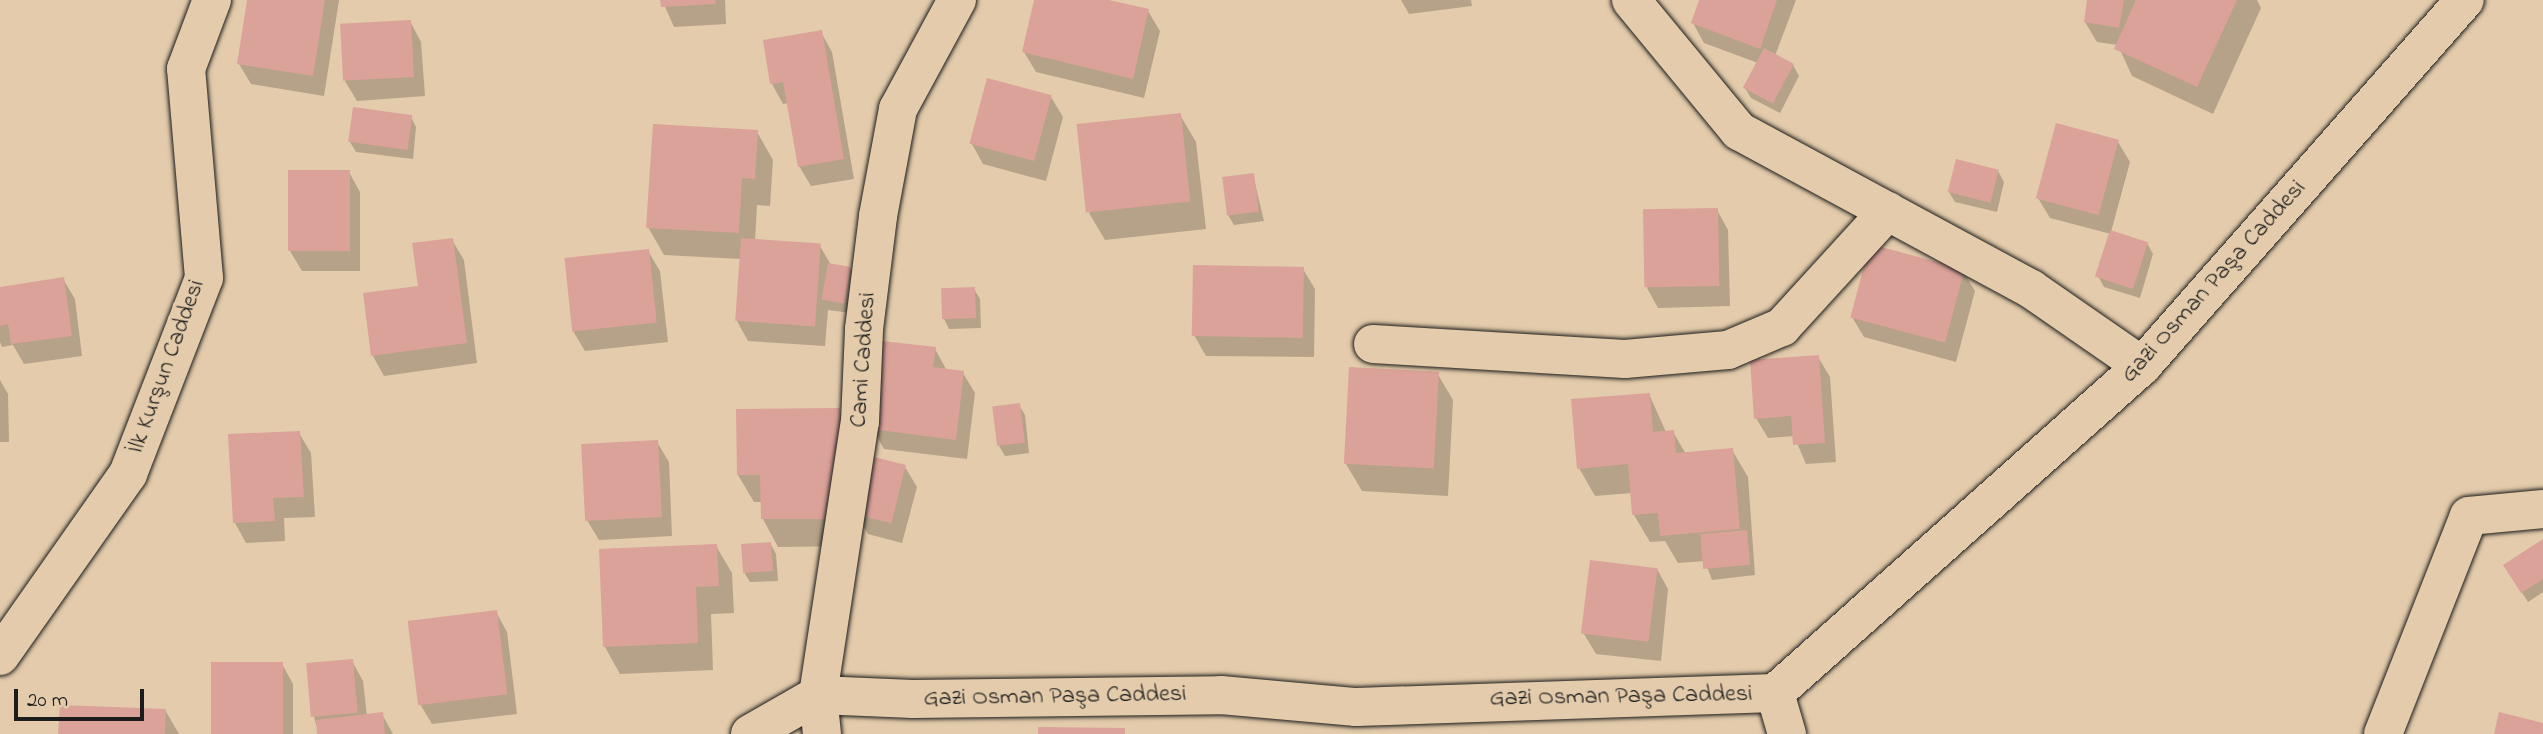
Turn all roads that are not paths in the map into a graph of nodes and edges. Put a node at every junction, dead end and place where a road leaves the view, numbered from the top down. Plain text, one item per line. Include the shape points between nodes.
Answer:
1 (212, 0) edge
2 (957, 0) edge
3 (2465, 0) edge
4 (1642, 5) edge
5 (1888, 211) junction
6 (1373, 344) dead end
7 (2143, 366) junction
8 (2543, 509) edge
9 (0, 656) edge
10 (1775, 693) junction
11 (818, 695) junction
12 (1357, 720) edge
13 (750, 734) edge
14 (822, 734) edge
15 (1787, 734) edge
16 (2383, 734) edge

1 - 9 street, İlk Kurşun Caddesi via 186,69 204,278 128,474
2 - 11 street, Cami Caddesi via 898,109 876,229 864,329 860,422
3 - 7 street, Gazi Osman Paşa Caddesi
4 - 5 street via 1739,131
5 - 6 street via 1782,327 1728,350 1625,359
5 - 7 street via 2031,289
7 - 10 street, Gazi Osman Paşa Caddesi
8 - 16 street via 2469,516
10 - 12 street, Gazi Osman Paşa Caddesi
10 - 15 street
11 - 12 street, Gazi Osman Paşa Caddesi via 913,699 1222,695
11 - 13 street
11 - 14 street, Cami Caddesi

